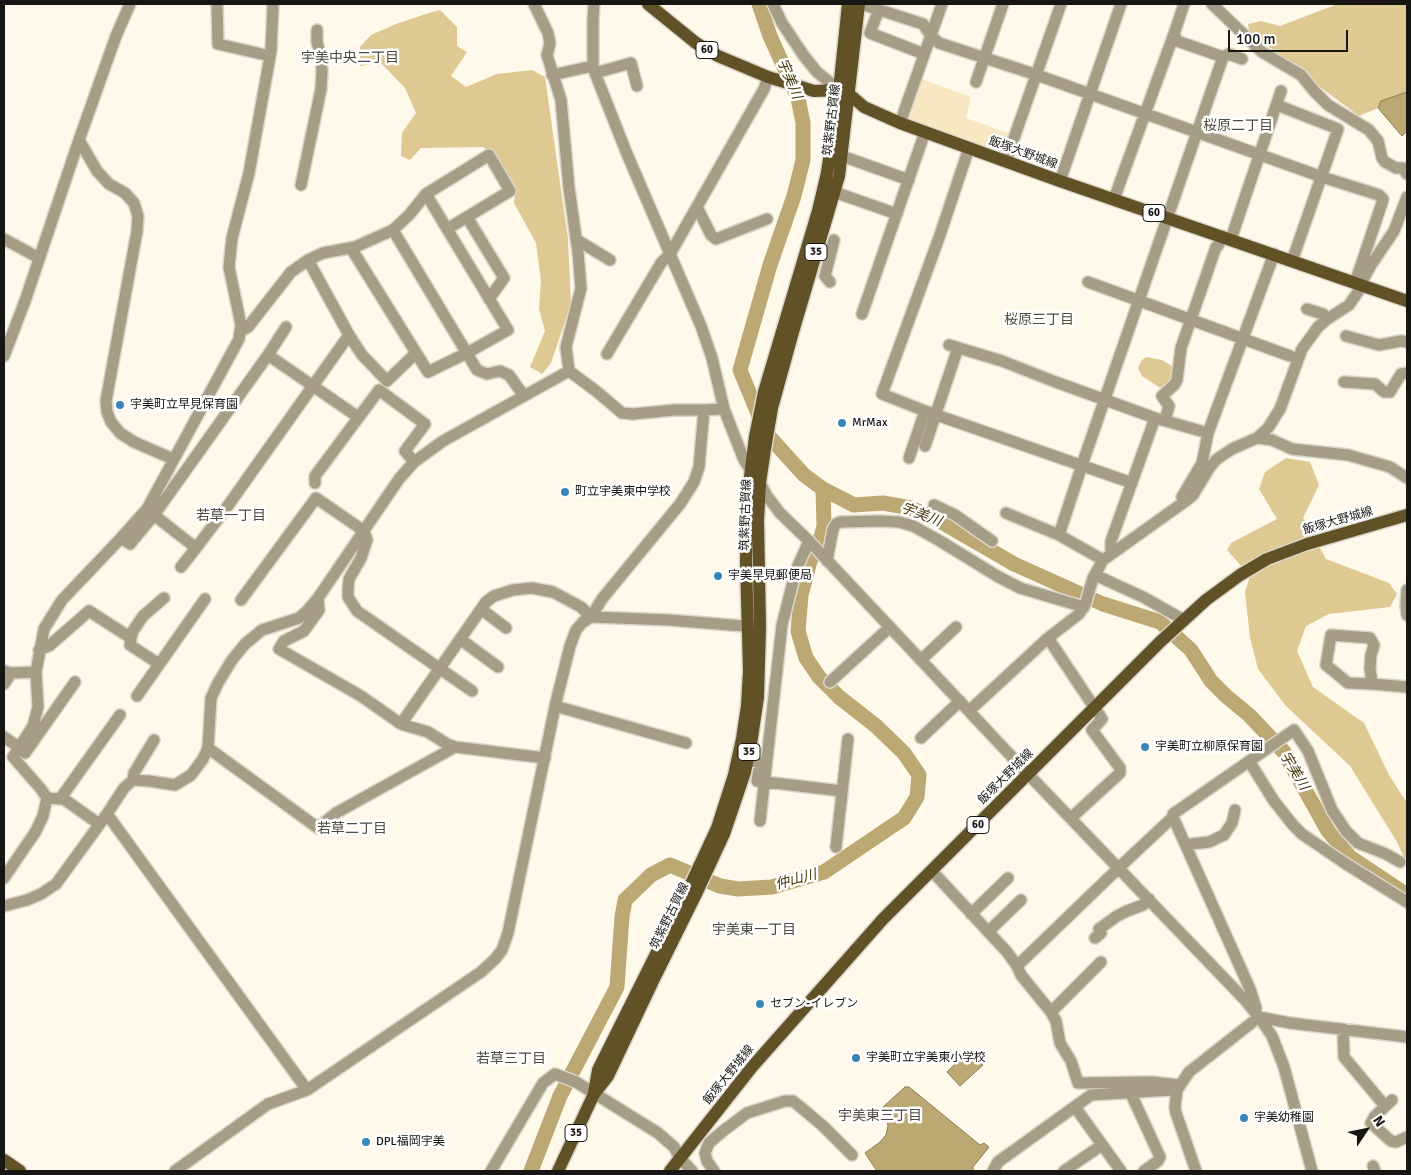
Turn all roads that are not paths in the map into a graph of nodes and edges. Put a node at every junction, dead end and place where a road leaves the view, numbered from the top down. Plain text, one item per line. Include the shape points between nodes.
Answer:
1 (130, 4) edge
2 (217, 4) edge
3 (273, 4) edge
4 (534, 4) edge
5 (594, 4) edge
6 (648, 4) edge
7 (773, 4) edge
8 (848, 4) edge
9 (860, 4) edge
10 (942, 4) edge
11 (1003, 4) edge
12 (1061, 4) edge
13 (1121, 4) edge
14 (1184, 4) edge
15 (1212, 4) edge
16 (881, 8) edge
17 (317, 30) dead end
18 (1174, 34) junction
19 (931, 36) junction
20 (924, 54) junction
21 (270, 56) junction
22 (1223, 57) junction
23 (984, 58) junction
24 (1242, 59) dead end
25 (594, 70) junction
26 (552, 75) junction
27 (1037, 75) junction
28 (772, 79) junction
29 (976, 82) dead end
30 (637, 86) dead end
31 (1281, 91) dead end
32 (844, 92) junction
33 (1093, 96) junction
34 (1276, 105) junction
35 (1144, 114) junction
36 (1089, 119) dead end
37 (900, 123) junction
38 (925, 132) junction
39 (1197, 133) junction
40 (79, 140) junction
41 (969, 148) junction
42 (1260, 154) junction
43 (842, 156) junction
44 (1006, 161) junction
45 (1407, 174) edge
46 (1322, 177) junction
47 (909, 180) junction
48 (1060, 181) junction
49 (301, 185) dead end
50 (834, 192) junction
51 (426, 194) junction
52 (1407, 197) edge
53 (1114, 199) junction
54 (697, 207) junction
55 (897, 214) junction
56 (467, 217) junction
57 (1167, 217) junction
58 (767, 219) dead end
59 (447, 229) junction
60 (393, 230) junction
61 (1226, 238) junction
62 (4, 240) edge
63 (577, 240) junction
64 (820, 241) junction
65 (351, 248) junction
66 (670, 254) junction
67 (1274, 254) junction
68 (38, 258) junction
69 (308, 260) junction
70 (610, 260) dead end
71 (1292, 261) junction
72 (830, 282) dead end
73 (1088, 282) dead end
74 (1359, 285) junction
75 (489, 299) junction
76 (1138, 301) junction
77 (1407, 301) edge
78 (1307, 309) dead end
79 (862, 314) dead end
80 (1327, 319) junction
81 (1190, 320) junction
82 (286, 327) dead end
83 (241, 331) junction
84 (349, 335) junction
85 (1346, 336) dead end
86 (1243, 339) junction
87 (1407, 342) edge
88 (416, 353) junction
89 (466, 353) junction
90 (607, 354) dead end
91 (268, 355) junction
92 (4, 356) edge
93 (1290, 356) dead end
94 (569, 371) junction
95 (1407, 373) edge
96 (1344, 382) dead end
97 (312, 386) junction
98 (524, 396) junction
99 (1104, 400) junction
100 (724, 409) junction
101 (704, 410) junction
102 (930, 413) junction
103 (358, 418) junction
104 (1160, 419) junction
105 (1208, 434) junction
106 (1256, 438) junction
107 (925, 446) dead end
108 (909, 458) dead end
109 (173, 459) junction
110 (414, 462) junction
111 (1082, 465) junction
112 (751, 469) junction
113 (1407, 478) edge
114 (315, 483) dead end
115 (760, 483) junction
116 (1132, 483) junction
117 (1187, 500) junction
118 (934, 505) dead end
119 (1006, 513) dead end
120 (154, 515) junction
121 (1407, 515) edge
122 (364, 531) junction
123 (1059, 535) junction
124 (121, 538) junction
125 (808, 541) junction
126 (992, 541) dead end
127 (196, 548) junction
128 (1107, 557) junction
129 (826, 560) junction
130 (181, 567) dead end
131 (1094, 576) junction
132 (1407, 590) edge
133 (164, 598) dead end
134 (318, 598) junction
135 (205, 599) dead end
136 (241, 600) dead end
137 (1084, 606) junction
138 (481, 609) junction
139 (1407, 615) edge
140 (591, 617) junction
141 (1182, 622) junction
142 (754, 627) junction
143 (890, 627) junction
144 (956, 627) dead end
145 (506, 628) dead end
146 (131, 638) junction
147 (1048, 638) junction
148 (460, 639) junction
149 (39, 650) junction
150 (921, 660) junction
151 (159, 664) junction
152 (498, 667) dead end
153 (439, 669) junction
154 (7, 672) edge
155 (36, 672) junction
156 (75, 682) dead end
157 (830, 682) dead end
158 (4, 684) edge
159 (1372, 684) junction
160 (1407, 687) edge
161 (472, 691) dead end
162 (137, 696) dead end
163 (960, 701) junction
164 (555, 706) junction
165 (1095, 707) junction
166 (969, 711) junction
167 (120, 715) dead end
168 (401, 724) junction
169 (4, 737) edge
170 (921, 738) dead end
171 (848, 739) dead end
172 (154, 740) dead end
173 (686, 743) dead end
174 (455, 747) junction
175 (208, 748) junction
176 (14, 758) edge
177 (545, 758) junction
178 (747, 760) junction
179 (1249, 761) junction
180 (1028, 774) junction
181 (133, 780) junction
182 (765, 782) junction
183 (842, 790) junction
184 (61, 797) junction
185 (46, 798) junction
186 (1235, 810) dead end
187 (107, 814) junction
188 (1173, 817) junction
189 (1072, 818) junction
190 (760, 821) dead end
191 (99, 824) junction
192 (1186, 846) junction
193 (836, 847) dead end
194 (1400, 862) dead end
195 (703, 868) junction
196 (1120, 868) junction
197 (932, 871) junction
198 (4, 878) edge
199 (1008, 878) dead end
200 (1149, 899) junction
201 (1021, 900) dead end
202 (1407, 902) edge
203 (4, 906) edge
204 (971, 914) junction
205 (988, 932) junction
206 (1094, 938) dead end
207 (1102, 962) dead end
208 (1017, 966) junction
209 (1051, 1012) junction
210 (1259, 1017) junction
211 (1343, 1029) junction
212 (1407, 1038) edge
213 (1179, 1088) junction
214 (307, 1090) junction
215 (1132, 1092) junction
216 (594, 1094) junction
217 (1075, 1107) junction
218 (1407, 1137) edge
219 (1102, 1145) junction
220 (852, 1155) dead end
221 (680, 1158) junction
222 (4, 1160) edge
223 (1194, 1169) edge
224 (20, 1171) edge
225 (175, 1171) edge
226 (492, 1171) edge
227 (558, 1171) edge
228 (670, 1171) edge
229 (692, 1171) edge
230 (714, 1171) edge
231 (993, 1171) edge
232 (1064, 1171) edge
233 (1121, 1171) edge
234 (1144, 1171) edge
235 (1312, 1171) edge

1 - 40 street
2 - 21 street via 218,44
3 - 21 street
4 - 26 street via 548,33 547,55
5 - 25 street
6 - 28 main road, 60 via 696,44
7 - 32 street via 804,56 817,72
8 - 32 main road, 筑紫野古賀線 / 35
9 - 16 street
9 - 32 main road, 筑紫野古賀線 / 35
10 - 19 street
11 - 23 street
12 - 27 street
13 - 33 street
14 - 18 street
15 - 45 street via 1262,52 1300,75 1328,105 1369,130 1378,141 1385,162 1403,168
16 - 19 street via 923,24
16 - 20 street via 870,33
17 - 49 street via 321,89
18 - 22 street via 1177,41
18 - 35 street
19 - 20 street
19 - 23 street via 939,43
20 - 37 street
21 - 83 street via 249,173 232,238 229,267
22 - 24 street via 1229,54
22 - 39 street
23 - 27 street
23 - 29 street
25 - 26 street
25 - 30 street via 631,63
25 - 66 street
26 - 63 street via 560,100
27 - 33 street
27 - 44 street
28 - 32 main road, 60 via 814,91
28 - 54 street
31 - 34 street
32 - 37 main road, 飯塚大野城線 / 60 via 864,107
32 - 43 main road, 筑紫野古賀線 / 35
32 - 112 main road, 筑紫野古賀線 / 35 via 818,212 764,392
33 - 35 street
33 - 36 street
33 - 48 street
34 - 42 street
34 - 46 street via 1338,129
35 - 39 street
35 - 53 street
37 - 38 main road, 飯塚大野城線 / 60
38 - 41 main road, 飯塚大野城線 / 60
38 - 47 street
39 - 42 street
39 - 57 street
40 - 68 street
40 - 109 street via 97,171 134,203 138,216 106,401 107,412 120,433
41 - 44 main road, 飯塚大野城線 / 60
41 - 102 street via 882,394
42 - 46 street
42 - 61 street
43 - 47 street
43 - 50 main road, 筑紫野古賀線 / 35
44 - 48 main road, 飯塚大野城線 / 60
46 - 71 street
46 - 74 street via 1379,195 1382,199
47 - 55 street
48 - 53 main road, 飯塚大野城線 / 60
50 - 55 street
50 - 64 main road, 筑紫野古賀線 / 35
51 - 56 street via 488,155 510,191
51 - 59 street
51 - 60 street
52 - 74 street via 1394,231
53 - 57 main road, 飯塚大野城線 / 60
54 - 58 street via 716,239
54 - 66 street
55 - 79 street
56 - 59 street
56 - 75 street via 504,278
57 - 61 main road, 飯塚大野城線 / 60
57 - 76 street
59 - 75 street
60 - 65 street
60 - 89 street
61 - 67 main road, 飯塚大野城線 / 60
61 - 81 street via 1216,247
62 - 68 street
63 - 70 street
63 - 94 street via 581,288 566,347
64 - 72 street via 834,243 824,276
64 - 115 main road, 筑紫野古賀線 / 35 via 772,408
65 - 69 street via 323,253
65 - 88 street
66 - 90 street via 661,263
66 - 100 street via 712,358
67 - 71 main road, 飯塚大野城線 / 60
67 - 86 street
68 - 92 street
69 - 83 street via 291,272 248,327
69 - 84 street
71 - 74 main road, 飯塚大野城線 / 60
73 - 76 street
74 - 77 main road, 飯塚大野城線 / 60
74 - 80 street via 1349,305
75 - 89 street via 508,330
76 - 81 street
76 - 99 street
78 - 80 street
80 - 106 street via 1302,350 1280,409 1268,428
81 - 86 street
81 - 104 street via 1181,348 1177,380 1162,396 1169,406
82 - 91 street
83 - 109 street
84 - 88 street via 362,355 387,381
84 - 97 street
85 - 87 street via 1380,345
86 - 93 street
86 - 105 street
88 - 89 street via 428,372
89 - 98 street via 477,370 487,374 500,371 509,375
91 - 97 street
91 - 120 street
94 - 98 street
94 - 101 street via 622,413
95 - 96 street via 1401,374 1390,392 1384,392 1376,384
97 - 103 street
97 - 127 street
98 - 110 street via 443,441
99 - 102 street via 954,346
99 - 104 street
99 - 111 street
100 - 101 street
100 - 112 street via 744,460
101 - 140 street via 699,467 694,482
102 - 107 street
102 - 108 street
102 - 111 street
103 - 110 street via 378,390 425,424 405,451
103 - 114 street via 316,476
104 - 105 street
104 - 116 street
105 - 117 street via 1202,463 1182,497
106 - 113 street via 1272,440 1292,449 1348,455 1390,467
106 - 117 street via 1217,459
109 - 124 street via 147,509
110 - 122 street
111 - 116 street
111 - 123 street
112 - 115 street
112 - 142 main road, 筑紫野古賀線 / 35 via 747,541
115 - 125 street via 780,513
115 - 142 main road, 筑紫野古賀線 / 35
116 - 128 street
117 - 128 street
118 - 126 street via 955,515
119 - 123 street
120 - 124 street via 130,544
120 - 127 street
121 - 141 main road, 飯塚大野城線 / 60 via 1267,559 1206,600
122 - 134 street
122 - 136 street via 316,498
122 - 153 street via 365,547 349,579 351,603 357,611
123 - 128 street
124 - 149 street via 62,600 44,629
125 - 129 street
125 - 182 street via 796,570 782,625
127 - 130 street
128 - 131 street
129 - 137 street via 834,526 840,522 899,522 941,539 1020,588
129 - 143 street
131 - 137 street
131 - 141 street via 1143,597
132 - 139 street
133 - 146 street via 142,616
134 - 168 street via 319,610 304,631 284,641 279,649 361,696
134 - 175 street via 299,618 262,630 232,660 211,698
135 - 151 street
137 - 147 street via 1079,614
138 - 140 street via 494,596 532,588 553,592 581,607
138 - 145 street
138 - 148 street
140 - 142 street
140 - 164 street via 576,630
141 - 165 main road, 飯塚大野城線 / 60
142 - 178 main road, 筑紫野古賀線 / 35 via 758,696
142 - 195 main road, 筑紫野古賀線 / 35 via 742,739 734,775
143 - 150 street
143 - 157 street
144 - 150 street
146 - 149 street via 89,610 49,646
146 - 151 street via 130,645
147 - 165 street
147 - 166 street
148 - 152 street
148 - 153 street
149 - 155 street
150 - 163 street
151 - 162 street
153 - 161 street
153 - 168 street
154 - 155 street
154 - 158 street
155 - 176 street via 38,706 33,726
156 - 176 street
159 - 159 street via 1370,668 1374,645 1370,638 1331,635 1326,665 1348,683
159 - 160 street
163 - 166 street
163 - 170 street
164 - 173 street
164 - 177 street
165 - 180 main road, 飯塚大野城線 / 60
165 - 189 street via 1102,719 1092,730 1120,768 1120,773
166 - 180 street
167 - 184 street
168 - 174 street via 428,732
169 - 176 street
171 - 183 street
172 - 181 street via 134,772
174 - 175 street via 336,813 318,828
174 - 177 street
175 - 181 street via 191,775 175,785
176 - 185 street
177 - 214 street via 502,950 481,972
178 - 182 street via 760,763 757,781
178 - 195 main road, 筑紫野古賀線 / 35 via 724,834
179 - 188 street
179 - 194 street via 1294,730 1308,751 1332,810 1346,831 1358,843
179 - 202 street via 1292,826
180 - 189 street
180 - 197 main road, 飯塚大野城線 / 60
181 - 187 street
182 - 183 street
182 - 190 street
183 - 193 street
184 - 185 street
184 - 191 street
185 - 198 street via 36,832
186 - 192 street via 1224,835
187 - 191 street
187 - 214 street
188 - 192 street
188 - 196 street
189 - 196 street
191 - 203 street via 56,884 42,894
192 - 210 street via 1250,989
195 - 216 main road, 筑紫野古賀線 / 35 via 598,1070
196 - 200 street
196 - 208 street
197 - 204 street
197 - 221 main road, 飯塚大野城線 / 60 via 883,920 752,1067
199 - 204 street
200 - 206 street via 1117,916 1099,929 1101,933
200 - 210 street
201 - 205 street
204 - 205 street
205 - 208 street
207 - 209 street
208 - 209 street
209 - 213 street via 1056,1020 1060,1043 1071,1061 1078,1083 1151,1082
210 - 211 street
210 - 213 street via 1189,1072
210 - 235 street via 1272,1036 1284,1067
211 - 212 street
211 - 218 street via 1344,1057 1389,1103 1371,1123 1391,1141
213 - 215 street
213 - 223 street via 1176,1113
214 - 225 street via 268,1104
215 - 217 street via 1091,1095
215 - 234 street via 1160,1157
216 - 221 street via 658,1133 674,1147
216 - 226 street via 555,1074 543,1083
216 - 227 main road, 筑紫野古賀線 / 35
217 - 219 street
217 - 231 street via 998,1162
219 - 232 street
219 - 233 street
220 - 230 street via 798,1105 785,1101 747,1113 710,1142 705,1153
221 - 228 main road, 飯塚大野城線 / 60
221 - 229 street
222 - 224 main road

